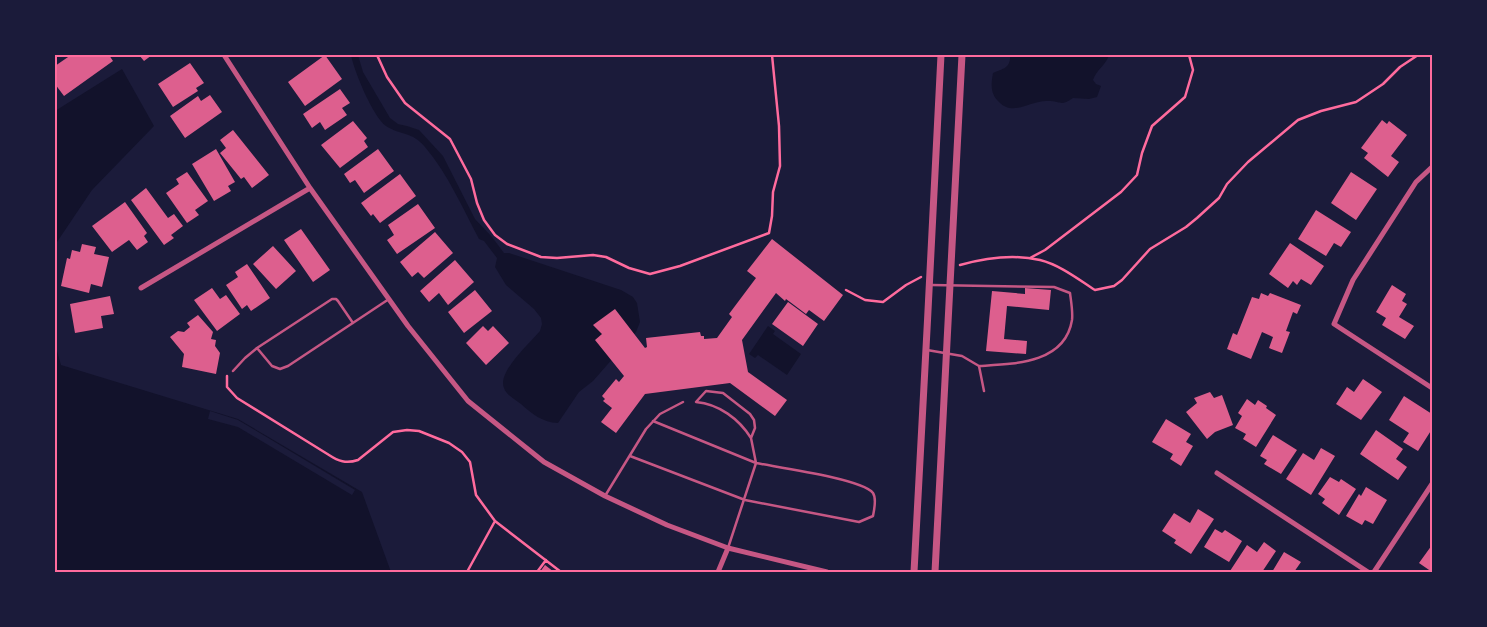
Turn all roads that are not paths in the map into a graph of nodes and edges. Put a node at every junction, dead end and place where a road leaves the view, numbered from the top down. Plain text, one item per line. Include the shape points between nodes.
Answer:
1 (224, 55) edge
2 (941, 55) edge
3 (962, 55) edge
4 (1432, 167) edge
5 (310, 188) junction
6 (931, 285) junction
7 (950, 285) junction
8 (142, 288) dead end
9 (389, 299) junction
10 (352, 323) junction
11 (257, 348) junction
12 (925, 350) junction
13 (947, 353) junction
14 (979, 366) junction
15 (233, 371) dead end
16 (1432, 388) edge
17 (984, 391) dead end
18 (683, 402) dead end
19 (654, 421) junction
20 (751, 438) junction
21 (630, 456) junction
22 (756, 462) junction
23 (1217, 473) dead end
24 (1432, 484) edge
25 (605, 496) junction
26 (744, 500) junction
27 (728, 548) junction
28 (718, 572) edge
29 (828, 572) edge
30 (914, 572) edge
31 (935, 572) edge
32 (1368, 572) edge
33 (1374, 572) edge

1 - 5 street
2 - 6 street
3 - 7 street
4 - 16 street via 1416,182 1353,280 1334,324
5 - 8 street
5 - 9 street
6 - 7 lane
6 - 12 street
7 - 13 street
7 - 14 lane via 1054,287 1070,293 1072,319 1065,341 1046,355 1024,363
9 - 10 lane
9 - 25 street via 468,401 544,462
10 - 11 lane via 280,369 272,366
10 - 11 lane via 338,301 332,299
11 - 15 lane
12 - 13 lane
12 - 30 street
13 - 14 lane via 962,356
13 - 31 street
14 - 17 lane
18 - 19 lane via 660,414
19 - 21 lane
19 - 22 lane
20 - 20 lane via 754,420 723,393 706,391 696,402 720,409 736,420
20 - 22 lane
21 - 25 lane
21 - 26 lane
22 - 26 lane
22 - 26 lane via 841,480 867,489 875,498 873,516 859,522
23 - 32 street
24 - 33 street
25 - 27 street via 667,525
26 - 27 lane
27 - 28 street
27 - 29 street

